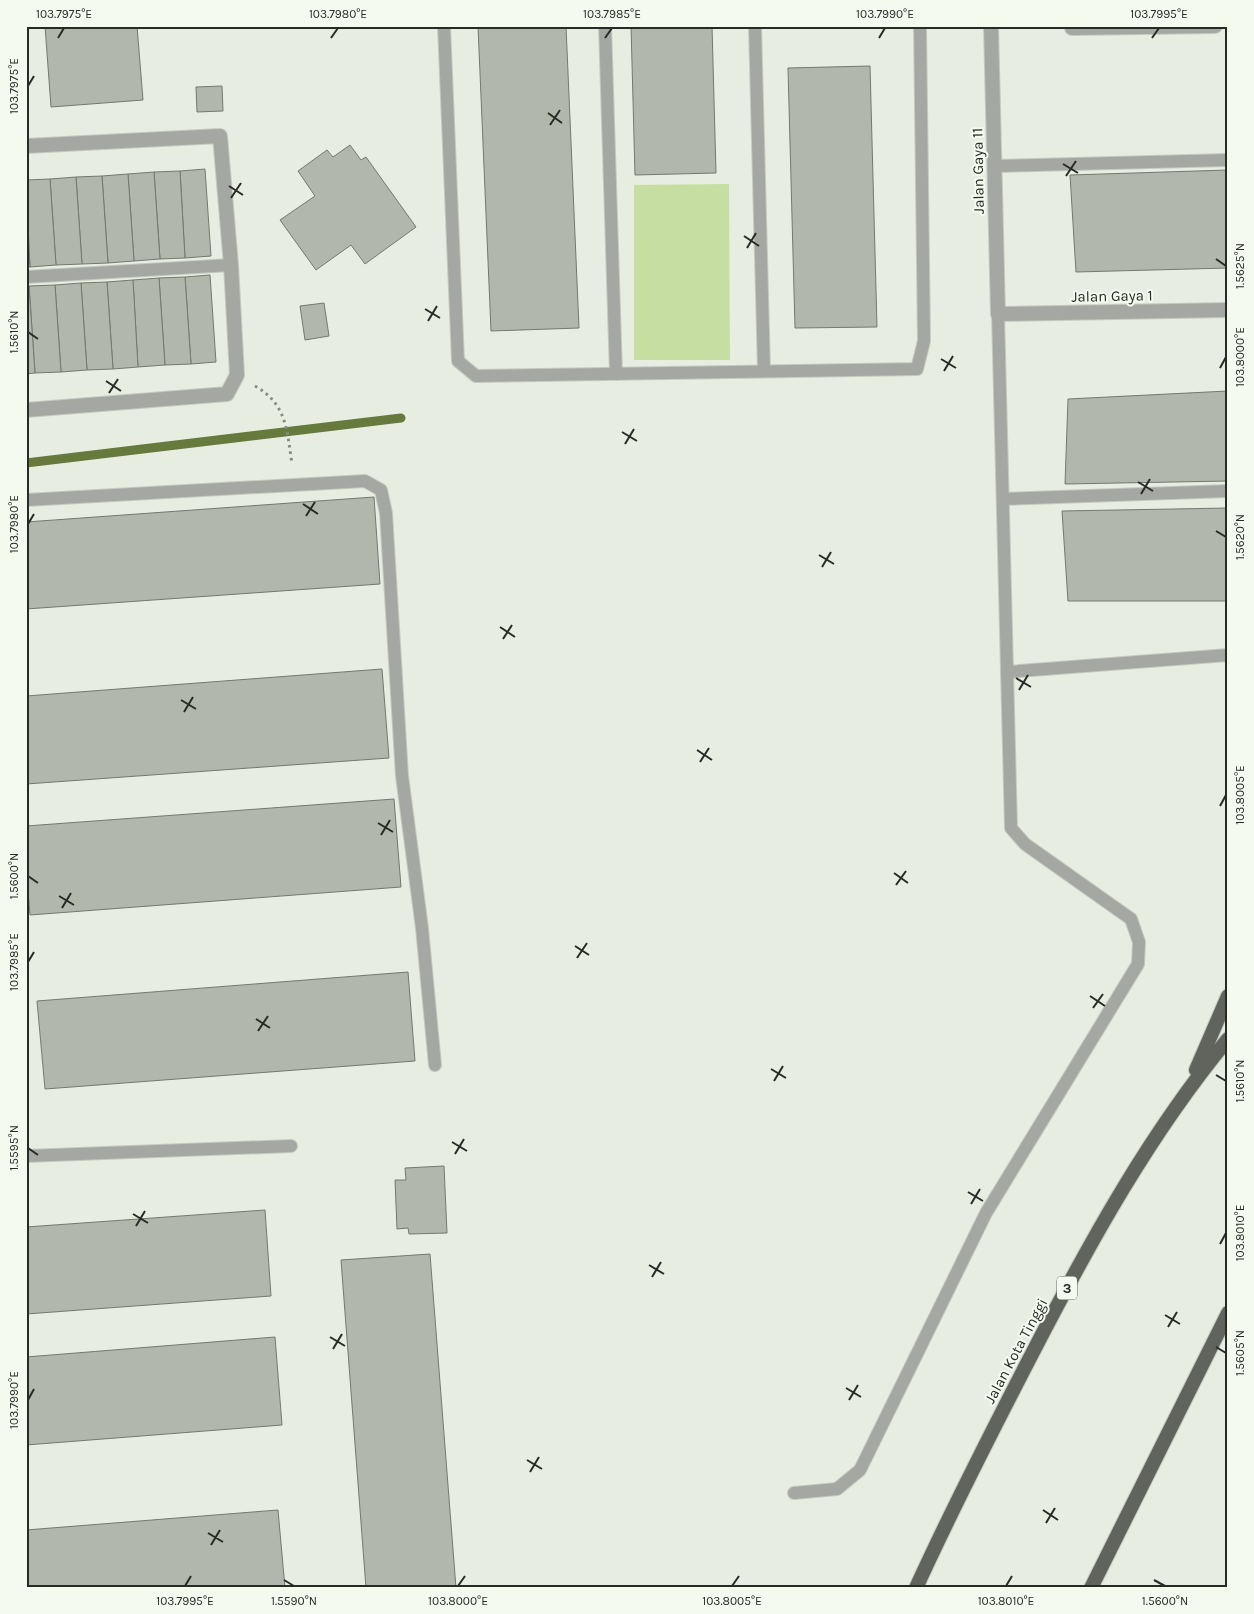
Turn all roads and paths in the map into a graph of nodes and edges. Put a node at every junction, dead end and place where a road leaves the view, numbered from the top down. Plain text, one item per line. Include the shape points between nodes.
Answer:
1 (444, 26) edge
2 (605, 26) edge
3 (755, 26) edge
4 (920, 26) edge
5 (991, 26) edge
6 (1215, 26) edge
7 (1184, 27) edge
8 (1072, 28) dead end
9 (26, 146) edge
10 (1228, 160) edge
11 (994, 166) junction
12 (231, 265) junction
13 (26, 277) edge
14 (1228, 310) edge
15 (998, 314) junction
16 (764, 371) junction
17 (616, 374) junction
18 (237, 376) junction
19 (26, 410) edge
20 (289, 443) dead end
21 (1228, 491) edge
22 (1002, 499) junction
23 (26, 500) edge
24 (1228, 655) edge
25 (1007, 672) junction
26 (1228, 996) edge
27 (1228, 1039) edge
28 (435, 1065) dead end
29 (1190, 1085) junction
30 (291, 1146) dead end
31 (26, 1156) edge
32 (1228, 1314) edge
33 (794, 1493) dead end
34 (916, 1588) edge
35 (1091, 1588) edge

1 - 17 lane via 458,360 476,376
2 - 17 lane
3 - 16 lane
4 - 16 lane via 924,341 917,369
5 - 11 street, Jalan Gaya 11
6 - 7 street
7 - 8 street
9 - 12 street via 220,136
10 - 11 lane
11 - 15 street, Jalan Gaya 11
12 - 13 lane
12 - 18 street
14 - 15 street, Jalan Gaya 1
15 - 22 lane
16 - 17 lane
18 - 19 street via 227,394
18 - 20 path via 271,395 284,419
21 - 22 lane
22 - 25 lane
23 - 28 lane via 365,480 381,490 386,513 402,776 422,928
24 - 25 lane
25 - 33 lane via 1011,828 1024,844 1131,919 1139,942 1138,964 986,1213 860,1470 837,1489
26 - 29 highway
27 - 29 highway, Jalan Kota Tinggi / 3
29 - 34 highway, Jalan Kota Tinggi / 3 via 1085,1253 956,1499
30 - 31 lane
32 - 35 highway

